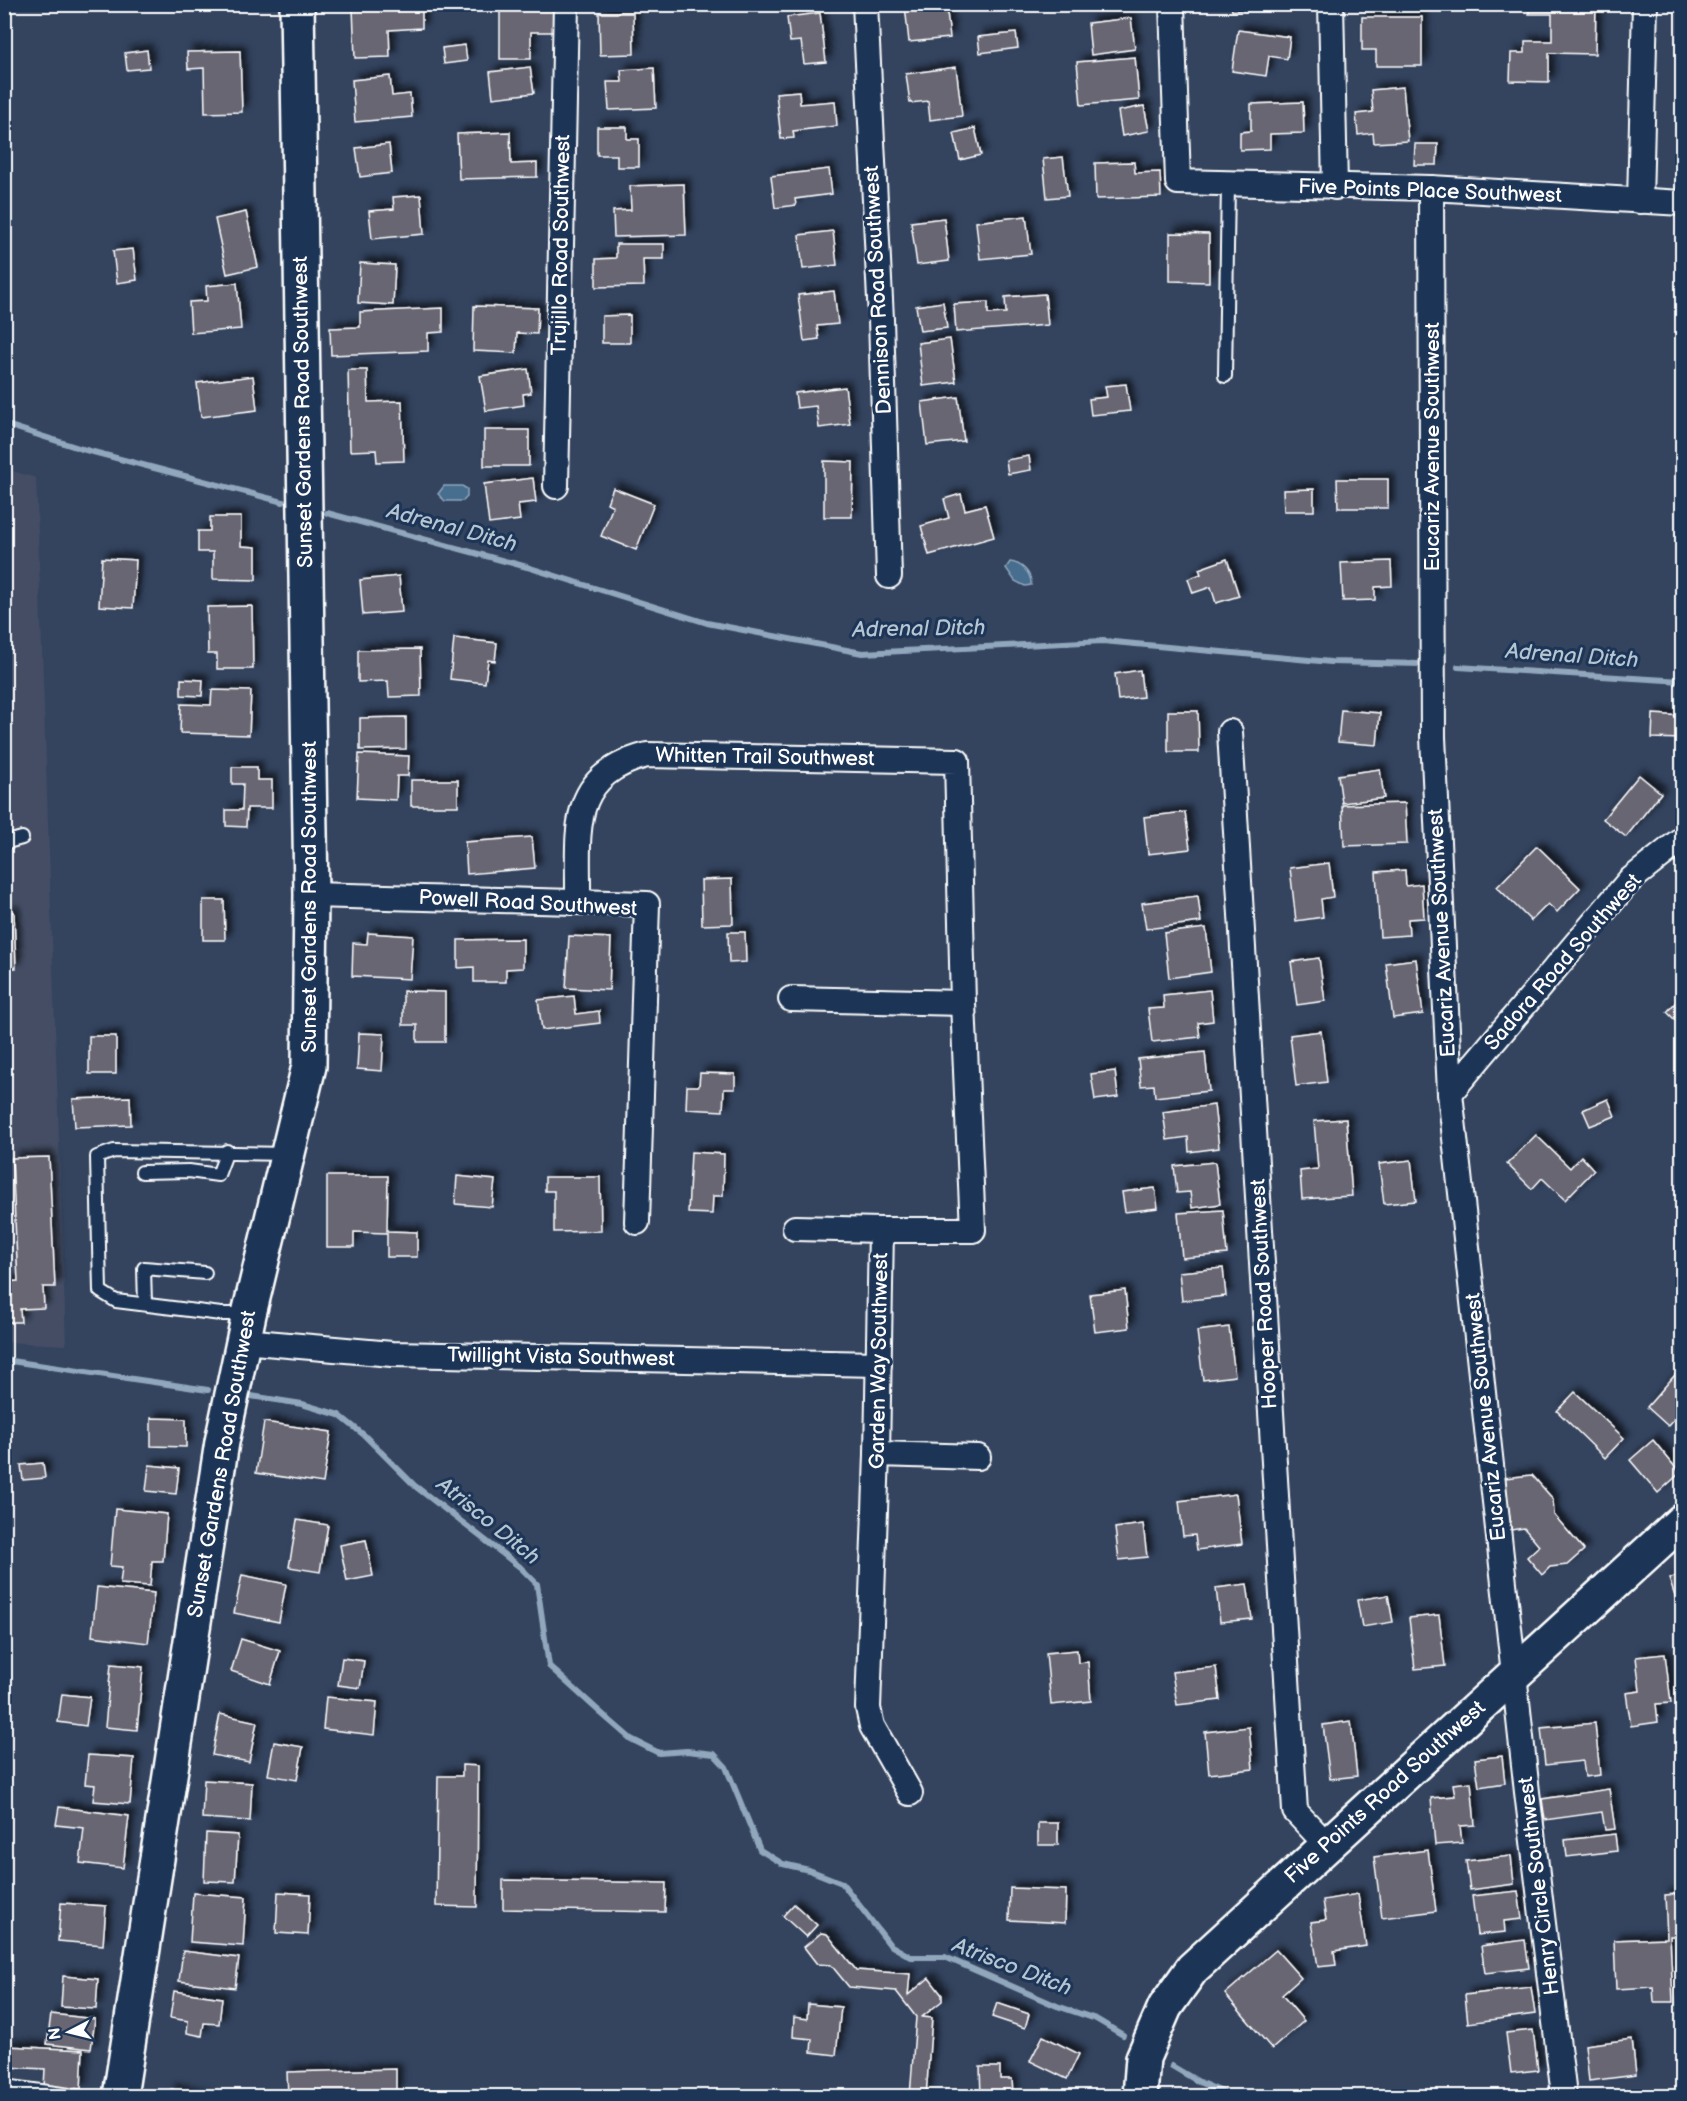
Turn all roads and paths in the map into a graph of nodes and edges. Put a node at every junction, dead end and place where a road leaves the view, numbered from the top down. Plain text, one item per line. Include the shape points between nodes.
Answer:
1 (297, 4) edge
2 (566, 4) edge
3 (865, 4) edge
4 (1172, 4) edge
5 (1331, 4) edge
6 (1645, 4) edge
7 (1228, 184) junction
8 (1335, 187) junction
9 (1431, 188) junction
10 (1640, 201) junction
11 (1683, 203) edge
12 (1225, 376) dead end
13 (556, 486) dead end
14 (889, 576) dead end
15 (1230, 732) dead end
16 (957, 761) joint
17 (22, 838) dead end
18 (1683, 839) edge
19 (4, 843) edge
20 (311, 895) junction
21 (578, 901) junction
22 (791, 999) dead end
23 (963, 1003) junction
24 (1450, 1093) junction
25 (227, 1152) junction
26 (288, 1155) junction
27 (142, 1172) dead end
28 (637, 1222) dead end
29 (795, 1227) dead end
30 (881, 1230) junction
31 (205, 1273) dead end
32 (146, 1304) junction
33 (244, 1336) junction
34 (879, 1364) junction
35 (877, 1454) junction
36 (978, 1457) dead end
37 (1683, 1521) edge
38 (1515, 1675) junction
39 (910, 1793) dead end
40 (1326, 1844) junction
41 (12, 2087) dead end
42 (77, 2097) edge
43 (120, 2097) edge
44 (1140, 2097) edge
45 (1564, 2097) edge

1 - 20 street, Sunset Gardens Road Southwest
2 - 13 street, Trujillo Road Southwest
3 - 14 street, Dennison Road Southwest
4 - 7 street, Five Points Place Southwest via 1178,182
5 - 8 street
6 - 10 street
7 - 8 street, Five Points Place Southwest
7 - 12 lane
8 - 9 street, Five Points Place Southwest
9 - 10 street, Five Points Place Southwest
9 - 24 street, Eucariz Avenue Southwest via 1433,737
10 - 11 street, Five Points Place Southwest
15 - 40 street, Hooper Road Southwest via 1295,1811
16 - 21 street, Whitten Trail Southwest via 647,754 622,761 589,792 580,816
16 - 23 street, Garden Way Southwest
17 - 19 lane
18 - 24 street, Sadora Road Southwest via 1629,881
20 - 21 street, Powell Road Southwest
20 - 26 street, Sunset Gardens Road Southwest via 309,1066
21 - 28 street, Powell Road Southwest via 647,904
22 - 23 street
23 - 30 street, Garden Way Southwest via 973,1230
24 - 38 street, Eucariz Avenue Southwest
25 - 26 lane
25 - 27 lane via 218,1175
25 - 32 lane via 114,1150 97,1157 100,1291 116,1301
26 - 33 street, Sunset Gardens Road Southwest
29 - 30 street
30 - 34 street, Garden Way Southwest
31 - 32 lane via 144,1269
32 - 33 lane via 221,1314
33 - 34 street, Twillight Vista Southwest via 392,1354
33 - 43 street, Sunset Gardens Road Southwest via 222,1442
34 - 35 street, Garden Way Southwest
35 - 36 street
35 - 39 street, Garden Way Southwest via 868,1708 872,1726
37 - 38 street, Five Points Road Southwest
38 - 40 street, Five Points Road Southwest
38 - 45 street, Henry Circle Southwest
40 - 44 street, Five Points Road Southwest via 1192,1969 1165,2007 1143,2058
41 - 42 lane

